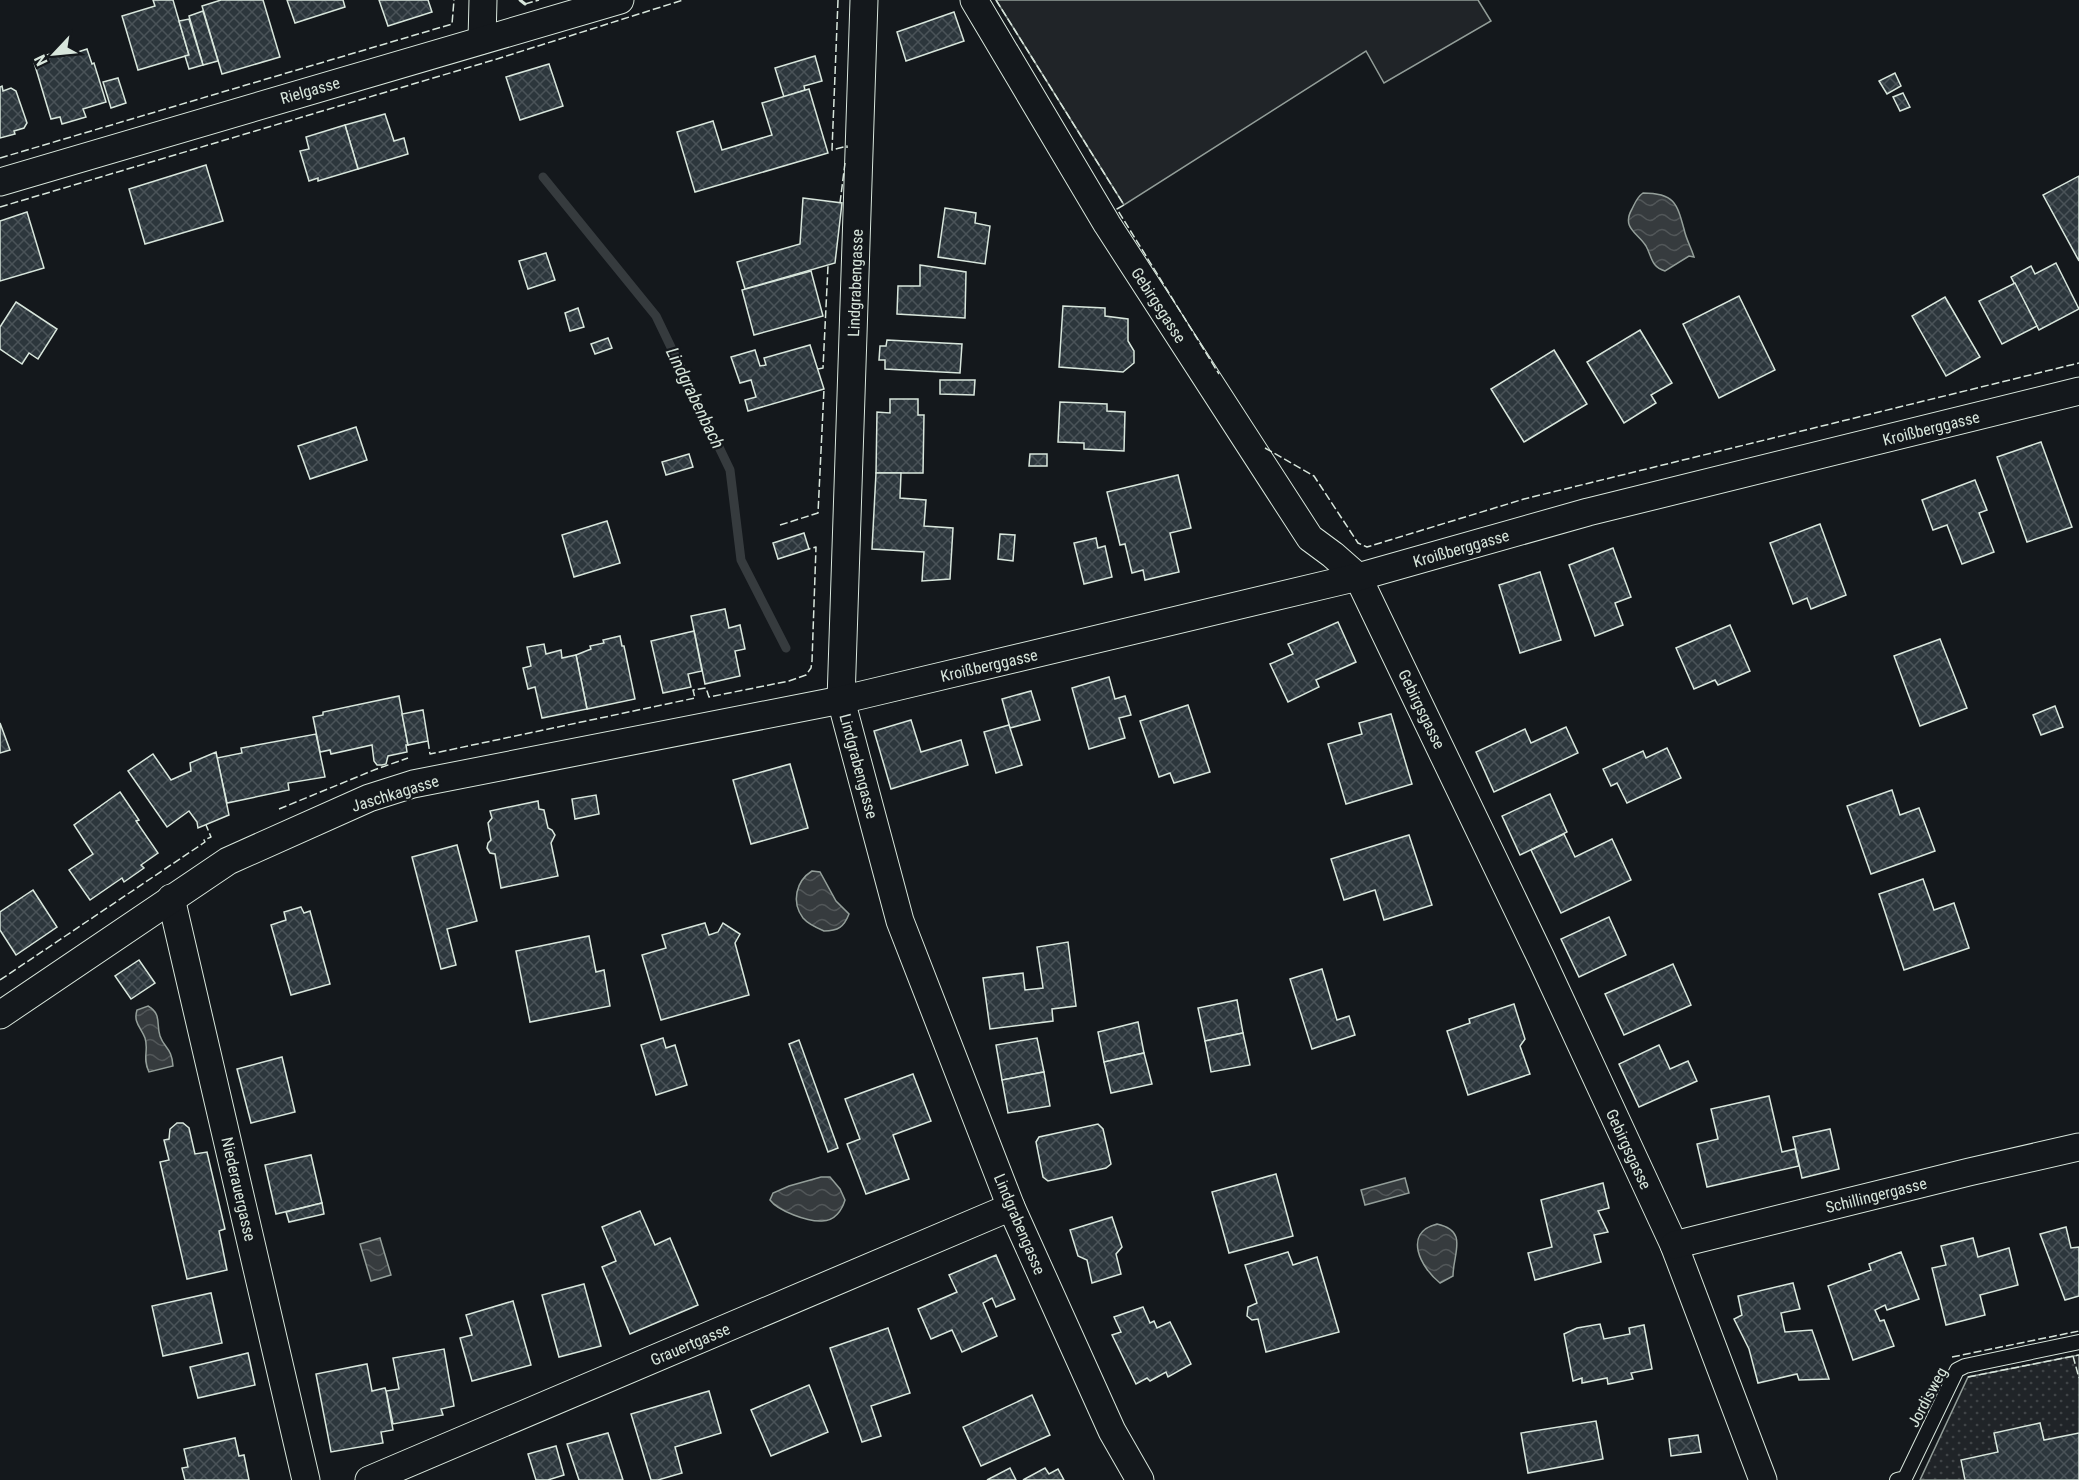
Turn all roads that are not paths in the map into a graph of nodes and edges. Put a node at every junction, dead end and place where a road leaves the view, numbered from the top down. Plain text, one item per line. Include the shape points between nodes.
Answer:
1 (483, 0) edge
2 (620, 0) edge
3 (864, 0) edge
4 (974, 0) edge
5 (482, 40) junction
6 (0, 182) edge
7 (2079, 392) edge
8 (1358, 577) junction
9 (841, 700) junction
10 (171, 898) junction
11 (0, 1015) edge
12 (2079, 1147) edge
13 (1011, 1207) junction
14 (1674, 1245) junction
15 (2079, 1342) edge
16 (306, 1480) edge
17 (369, 1480) edge
18 (1140, 1480) edge
19 (1763, 1480) edge
20 (1897, 1480) edge

1 - 5 street
2 - 5 street, Rielgasse
3 - 9 street, Lindgrabengasse
4 - 8 street, Gebirgsgasse via 1107,224 1310,538
5 - 6 street, Rielgasse
7 - 8 street, Kroißberggasse via 1588,512
8 - 9 street, Kroißberggasse
8 - 14 street, Gebirgsgasse
9 - 10 street, Jaschkagasse via 413,784 369,798 228,861
9 - 13 street, Lindgrabengasse via 900,921
10 - 11 street, Jaschkagasse
10 - 16 street, Niederauergasse
12 - 14 street, Schillingergasse
13 - 17 street, Grauertgasse
13 - 18 street, Lindgrabengasse via 1112,1431
14 - 19 street, Gebirgsgasse
15 - 20 lane, Jordisweg via 1957,1370 1905,1478

